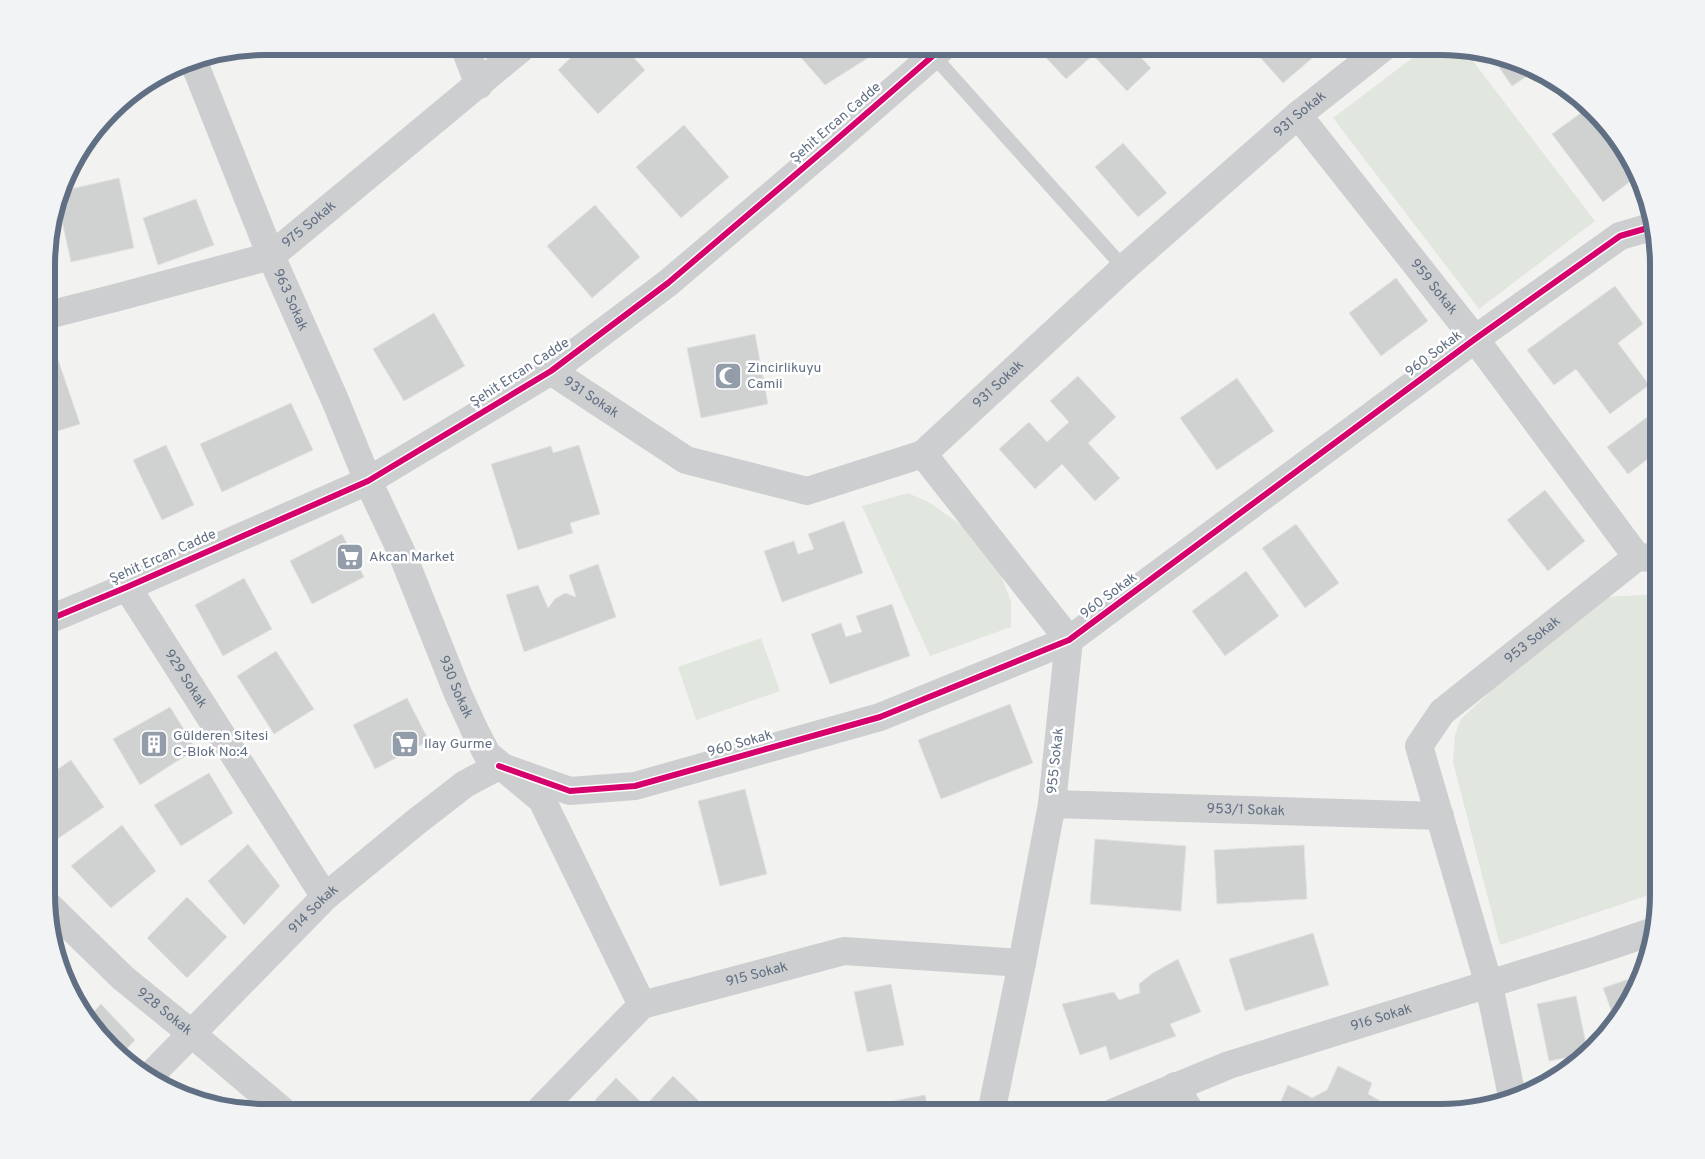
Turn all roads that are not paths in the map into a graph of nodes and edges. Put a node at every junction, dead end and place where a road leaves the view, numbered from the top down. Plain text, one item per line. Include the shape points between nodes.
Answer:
1 (468, 55) edge
2 (514, 55) edge
3 (927, 55) edge
4 (939, 55) edge
5 (1374, 55) edge
6 (196, 67) edge
7 (480, 84) junction
8 (1298, 115) junction
9 (1647, 228) edge
10 (271, 256) junction
11 (1124, 268) junction
12 (55, 313) edge
13 (1475, 339) junction
14 (551, 371) junction
15 (923, 454) junction
16 (368, 481) junction
17 (1648, 558) edge
18 (127, 587) junction
19 (55, 617) edge
20 (1069, 640) junction
21 (500, 766) junction
22 (1052, 804) junction
23 (1440, 816) junction
24 (325, 898) junction
25 (56, 912) edge
26 (1646, 934) edge
27 (1022, 963) junction
28 (1489, 985) junction
29 (642, 1004) junction
30 (192, 1034) junction
31 (154, 1072) edge
32 (1175, 1086) junction
33 (1511, 1092) edge
34 (275, 1104) edge
35 (546, 1104) edge
36 (993, 1104) edge
37 (1133, 1104) edge
38 (1186, 1104) edge

1 - 7 street
2 - 7 street, 975 Sokak
3 - 14 street, Şehit Ercan Cadde via 668,283
4 - 11 lane
5 - 8 street, 931 Sokak
6 - 10 street, 963 Sokak
7 - 10 street, 975 Sokak
8 - 11 street, 931 Sokak
8 - 13 street, 959 Sokak
9 - 13 street, 960 Sokak via 1620,236
10 - 12 street, 975 Sokak
10 - 16 street, 963 Sokak
11 - 15 street, 931 Sokak
13 - 17 street, 959 Sokak
13 - 20 street, 960 Sokak
14 - 15 street, 931 Sokak via 686,460 807,492
14 - 16 street, Şehit Ercan Cadde
15 - 20 street
16 - 18 street, Şehit Ercan Cadde
16 - 21 street, 930 Sokak via 401,551 458,694 487,754
17 - 23 street, 953 Sokak via 1442,712 1419,746
18 - 19 street, Şehit Ercan Cadde
18 - 24 street, 929 Sokak
20 - 21 street, 960 Sokak via 880,717 635,786 570,790
20 - 22 street, 955 Sokak
21 - 24 street, 914 Sokak via 465,784
21 - 29 street, 930 Sokak via 542,800
22 - 23 street, 953/1 Sokak
22 - 27 street, 955 Sokak
23 - 28 street
24 - 30 street, 914 Sokak
25 - 30 street, 928 Sokak via 123,978
26 - 28 street, 916 Sokak
27 - 29 street, 915 Sokak via 844,951
27 - 36 street, 955 Sokak
28 - 32 street, 916 Sokak via 1229,1065
28 - 33 street
29 - 35 street
30 - 31 street, 914 Sokak
30 - 34 street, 928 Sokak
32 - 37 street, 916 Sokak
32 - 38 street

